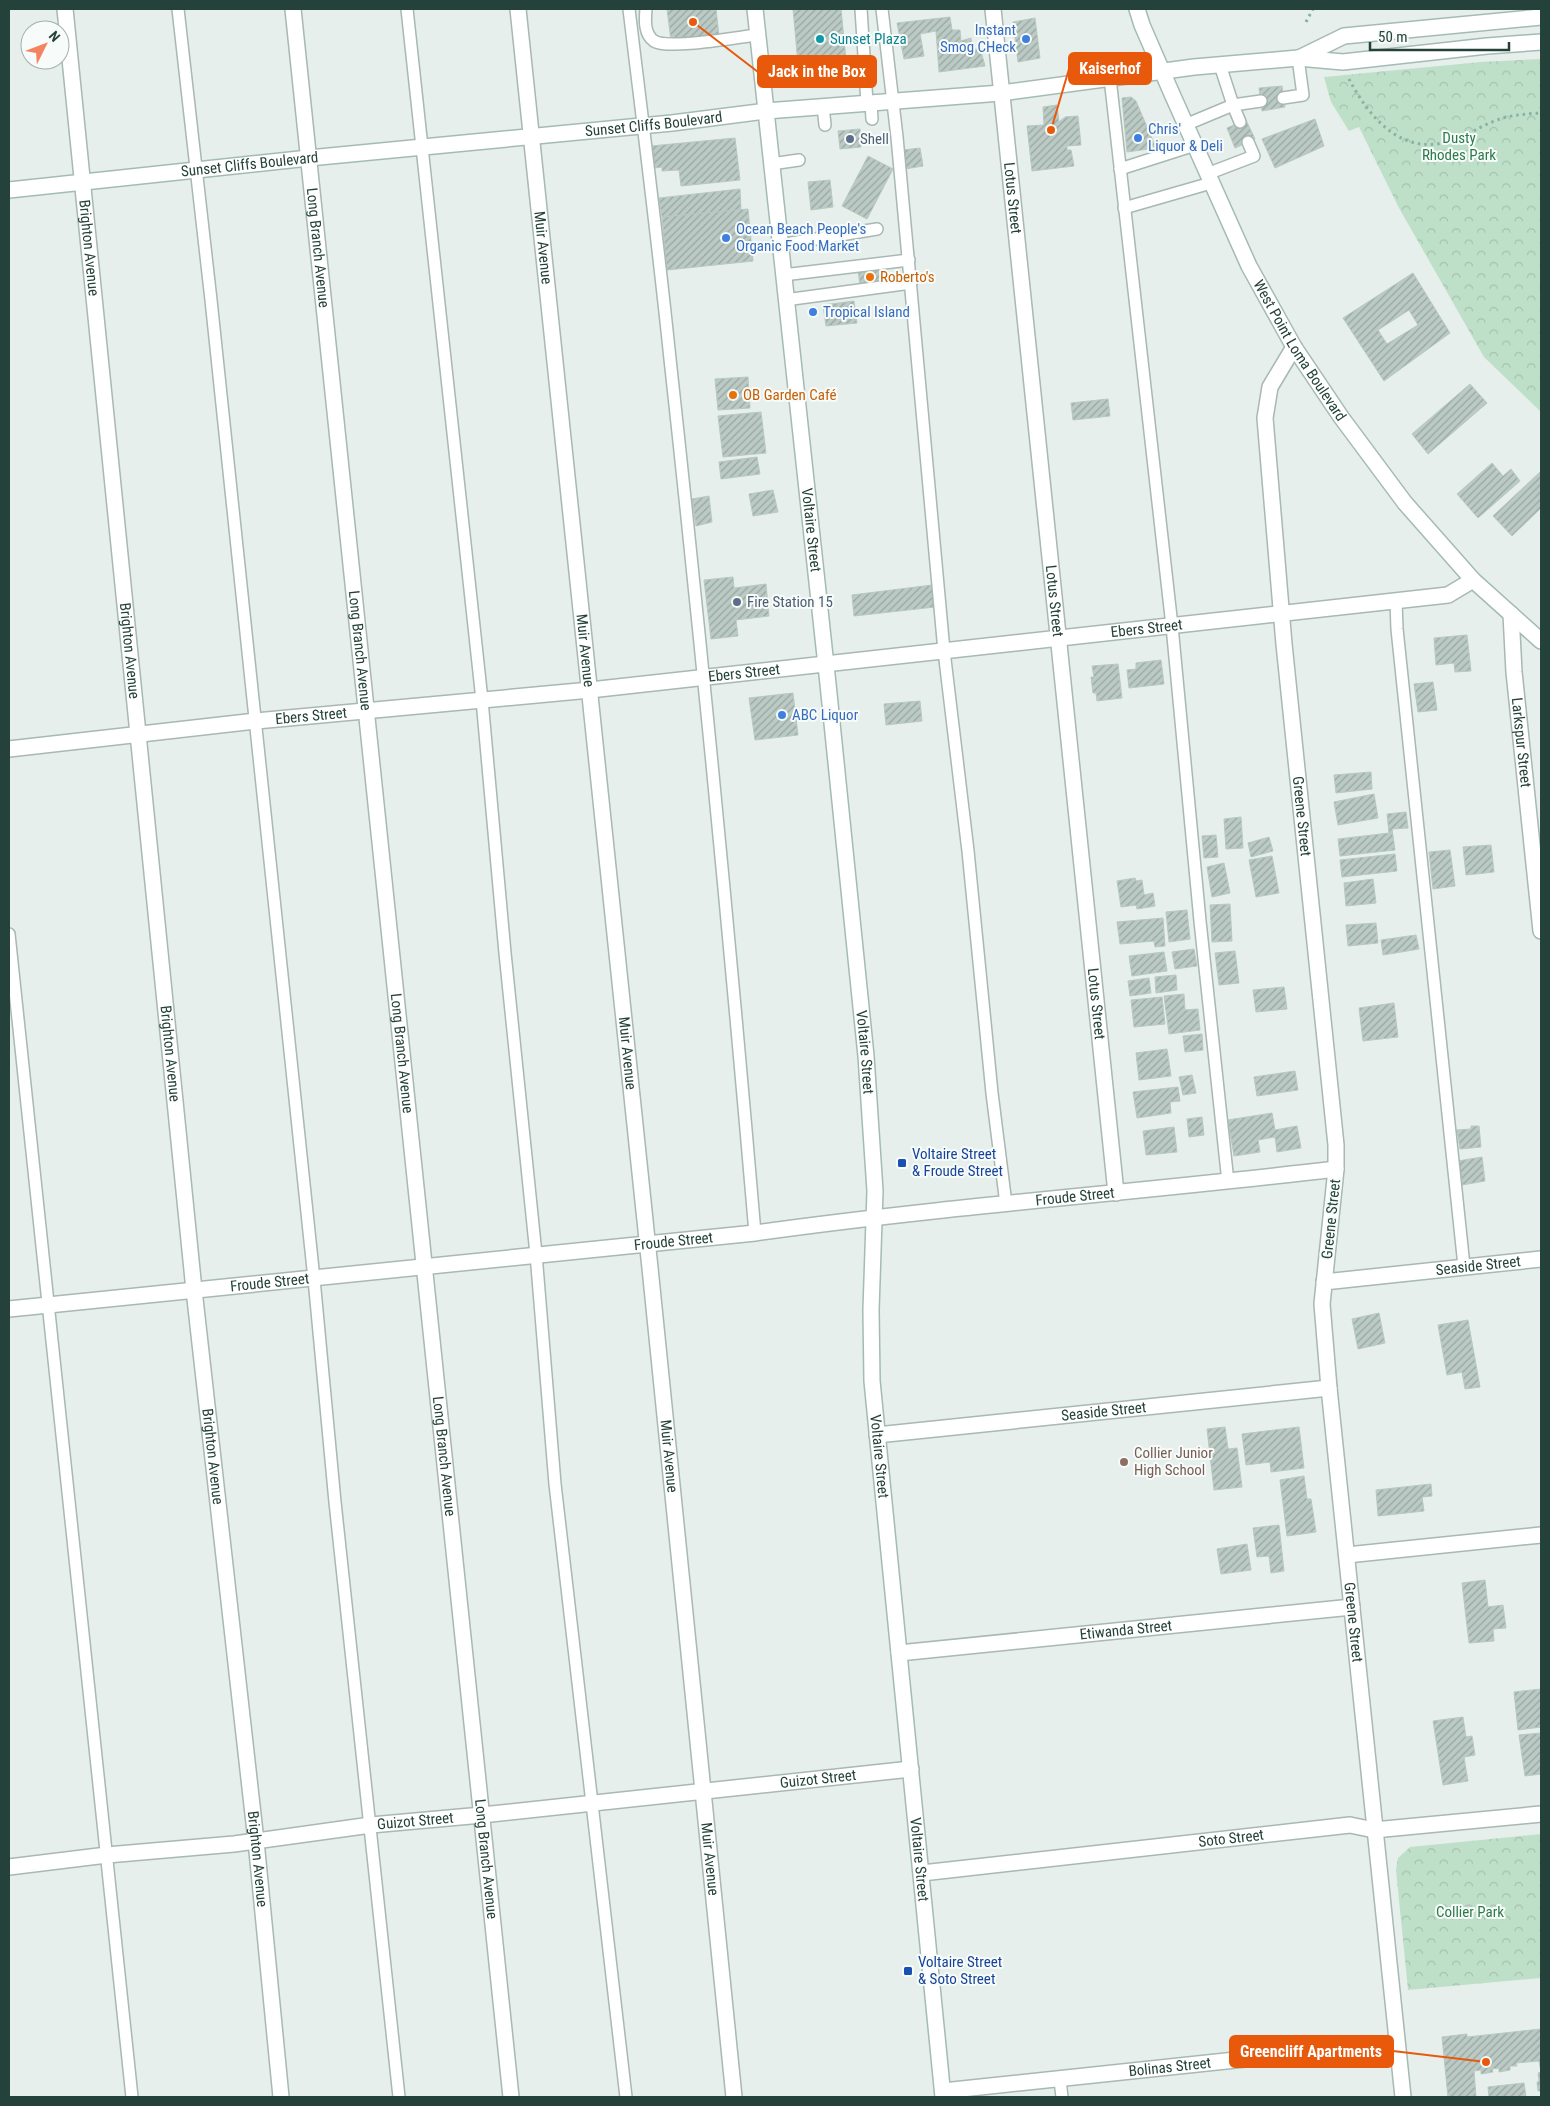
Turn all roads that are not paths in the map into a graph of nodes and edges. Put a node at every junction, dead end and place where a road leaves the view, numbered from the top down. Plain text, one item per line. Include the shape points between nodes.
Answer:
1 (65, 9) edge
2 (178, 9) edge
3 (293, 9) edge
4 (407, 9) edge
5 (518, 9) edge
6 (629, 9) edge
7 (646, 9) edge
8 (755, 9) edge
9 (861, 9) edge
10 (882, 9) edge
11 (993, 9) edge
12 (1137, 9) edge
13 (1541, 18) edge
14 (758, 35) junction
15 (1541, 42) edge
16 (1298, 58) junction
17 (1220, 65) junction
18 (1163, 70) junction
19 (1110, 78) junction
20 (1001, 93) junction
21 (1283, 98) dead end
22 (893, 101) junction
23 (1261, 101) dead end
24 (869, 103) junction
25 (1233, 105) junction
26 (824, 106) junction
27 (766, 111) junction
28 (872, 119) dead end
29 (1240, 122) dead end
30 (825, 125) dead end
31 (1185, 125) junction
32 (642, 126) junction
33 (531, 136) junction
34 (1248, 142) dead end
35 (1194, 146) junction
36 (421, 147) junction
37 (309, 158) junction
38 (800, 160) dead end
39 (771, 164) junction
40 (1120, 169) junction
41 (196, 170) junction
42 (1209, 179) junction
43 (83, 181) junction
44 (9, 190) edge
45 (1124, 208) junction
46 (876, 229) dead end
47 (779, 245) junction
48 (909, 260) junction
49 (783, 275) junction
50 (911, 283) junction
51 (785, 300) junction
52 (1294, 347) junction
53 (1473, 580) junction
54 (1396, 601) junction
55 (1282, 614) junction
56 (1511, 614) junction
57 (1172, 626) junction
58 (1058, 638) junction
59 (1541, 641) edge
60 (944, 651) junction
61 (826, 664) junction
62 (704, 677) junction
63 (590, 690) junction
64 (482, 700) junction
65 (367, 711) junction
66 (256, 721) junction
67 (139, 735) junction
68 (9, 749) edge
69 (1541, 931) edge
70 (9, 934) edge
71 (1336, 1169) junction
72 (1228, 1182) junction
73 (1116, 1193) junction
74 (1006, 1204) junction
75 (876, 1217) junction
76 (755, 1233) junction
77 (647, 1244) junction
78 (536, 1254) junction
79 (1541, 1259) edge
80 (1464, 1266) junction
81 (424, 1267) junction
82 (314, 1279) junction
83 (1324, 1282) junction
84 (194, 1290) junction
85 (47, 1304) junction
86 (9, 1309) edge
87 (1329, 1388) junction
88 (877, 1435) junction
89 (1541, 1536) edge
90 (1347, 1555) junction
91 (1352, 1607) junction
92 (899, 1653) junction
93 (911, 1769) junction
94 (703, 1790) junction
95 (592, 1802) junction
96 (1541, 1814) edge
97 (482, 1815) junction
98 (371, 1824) junction
99 (1374, 1830) junction
100 (256, 1841) junction
101 (107, 1856) junction
102 (9, 1867) edge
103 (922, 1873) junction
104 (1396, 2043) junction
105 (1060, 2080) junction
106 (943, 2094) edge
107 (132, 2097) edge
108 (281, 2097) edge
109 (399, 2097) edge
110 (511, 2097) edge
111 (626, 2097) edge
112 (734, 2097) edge
113 (1062, 2097) edge
114 (1404, 2097) edge

1 - 43 street, Brighton Avenue
2 - 41 lane
3 - 37 street, Long Branch Avenue
4 - 36 lane
5 - 33 street, Muir Avenue
6 - 32 lane
7 - 14 lane via 648,33 661,44
8 - 14 street, Voltaire Street
9 - 24 lane
10 - 22 lane
11 - 20 street, Lotus Street
12 - 18 street, West Point Loma Boulevard
13 - 16 street, Sunset Cliffs Boulevard via 1344,36
14 - 27 street, Voltaire Street
15 - 16 street, Sunset Cliffs Boulevard via 1343,62
16 - 17 street, Sunset Cliffs Boulevard
16 - 21 lane via 1303,95
17 - 18 street, Sunset Cliffs Boulevard
17 - 25 lane
18 - 19 street, Sunset Cliffs Boulevard
18 - 31 street, West Point Loma Boulevard
19 - 20 street, Sunset Cliffs Boulevard
19 - 40 lane
20 - 22 street, Sunset Cliffs Boulevard
20 - 58 street, Lotus Street
22 - 24 street, Sunset Cliffs Boulevard
22 - 48 lane via 893,137
23 - 25 lane
24 - 26 street, Sunset Cliffs Boulevard
24 - 28 lane
25 - 29 lane
25 - 31 lane
26 - 27 street, Sunset Cliffs Boulevard
26 - 30 lane
27 - 32 street, Sunset Cliffs Boulevard
27 - 39 street, Voltaire Street
31 - 35 street, West Point Loma Boulevard
32 - 33 street, Sunset Cliffs Boulevard
32 - 62 lane
33 - 36 street, Sunset Cliffs Boulevard
33 - 63 street, Muir Avenue
34 - 42 lane via 1254,156
35 - 40 lane
35 - 42 street, West Point Loma Boulevard
36 - 37 street, Sunset Cliffs Boulevard
36 - 64 lane
37 - 41 street, Sunset Cliffs Boulevard
37 - 65 street, Long Branch Avenue
38 - 39 lane
39 - 47 street, Voltaire Street
40 - 45 lane
41 - 43 street, Sunset Cliffs Boulevard
41 - 66 lane
42 - 45 lane
42 - 52 street, West Point Loma Boulevard via 1250,266
43 - 44 street, Sunset Cliffs Boulevard
43 - 67 street, Brighton Avenue
45 - 57 lane
46 - 47 lane
47 - 49 street, Voltaire Street
48 - 49 lane
48 - 50 lane
49 - 51 street, Voltaire Street
50 - 51 lane
50 - 60 lane
51 - 61 street, Voltaire Street
52 - 53 street, West Point Loma Boulevard via 1346,425 1405,503
52 - 55 street, Greene Street via 1274,377 1265,408
53 - 54 street, Ebers Street via 1448,595
53 - 56 street, West Point Loma Boulevard
54 - 55 street, Ebers Street
54 - 80 lane
55 - 57 street, Ebers Street
55 - 71 street, Greene Street
56 - 59 street, West Point Loma Boulevard
56 - 69 street, Larkspur Street
57 - 58 street, Ebers Street
57 - 72 lane
58 - 60 street, Ebers Street
58 - 73 street, Lotus Street
60 - 61 street, Ebers Street
60 - 74 lane
61 - 62 street, Ebers Street
61 - 75 street, Voltaire Street via 866,1056
62 - 63 street, Ebers Street
62 - 76 lane
63 - 64 street, Ebers Street
63 - 77 street, Muir Avenue
64 - 65 street, Ebers Street
64 - 78 lane
65 - 66 street, Ebers Street
65 - 81 street, Long Branch Avenue
66 - 67 street, Ebers Street
66 - 82 lane
67 - 68 street, Ebers Street
67 - 84 street, Brighton Avenue
70 - 85 lane
71 - 72 street, Froude Street
71 - 83 street, Greene Street
72 - 73 street, Froude Street
73 - 74 street, Froude Street
74 - 75 street, Froude Street
75 - 76 street, Froude Street
75 - 88 street, Voltaire Street via 871,1346
76 - 77 street, Froude Street
77 - 78 street, Froude Street
77 - 94 street, Muir Avenue
78 - 81 street, Froude Street
78 - 95 lane via 555,1484
79 - 80 street, Seaside Street
80 - 83 street, Seaside Street
81 - 82 street, Froude Street
81 - 97 street, Long Branch Avenue
82 - 84 street, Froude Street
82 - 98 lane
83 - 87 street, Greene Street via 1322,1304
84 - 85 street, Froude Street
84 - 100 street, Brighton Avenue
85 - 86 street, Froude Street
85 - 101 lane
87 - 88 street, Seaside Street
87 - 90 street, Greene Street
88 - 92 street, Voltaire Street
89 - 90 street
90 - 91 street, Greene Street
91 - 92 street, Etiwanda Street
91 - 99 street, Greene Street
92 - 93 street, Voltaire Street
93 - 94 street, Guizot Street
93 - 103 street, Voltaire Street
94 - 95 street, Guizot Street
94 - 112 street, Muir Avenue
95 - 97 street, Guizot Street
95 - 111 lane
96 - 99 street, Soto Street
97 - 98 street, Guizot Street
97 - 110 street, Long Branch Avenue
98 - 100 street, Guizot Street
98 - 109 lane
99 - 103 street, Soto Street via 1350,1825
99 - 104 street, Greene Street
100 - 101 street, Guizot Street
100 - 108 street, Brighton Avenue
101 - 102 street, Guizot Street
101 - 107 lane
103 - 106 street, Voltaire Street
104 - 105 street, Bolinas Street
104 - 114 street, Greene Street
105 - 106 street, Bolinas Street
105 - 113 lane

